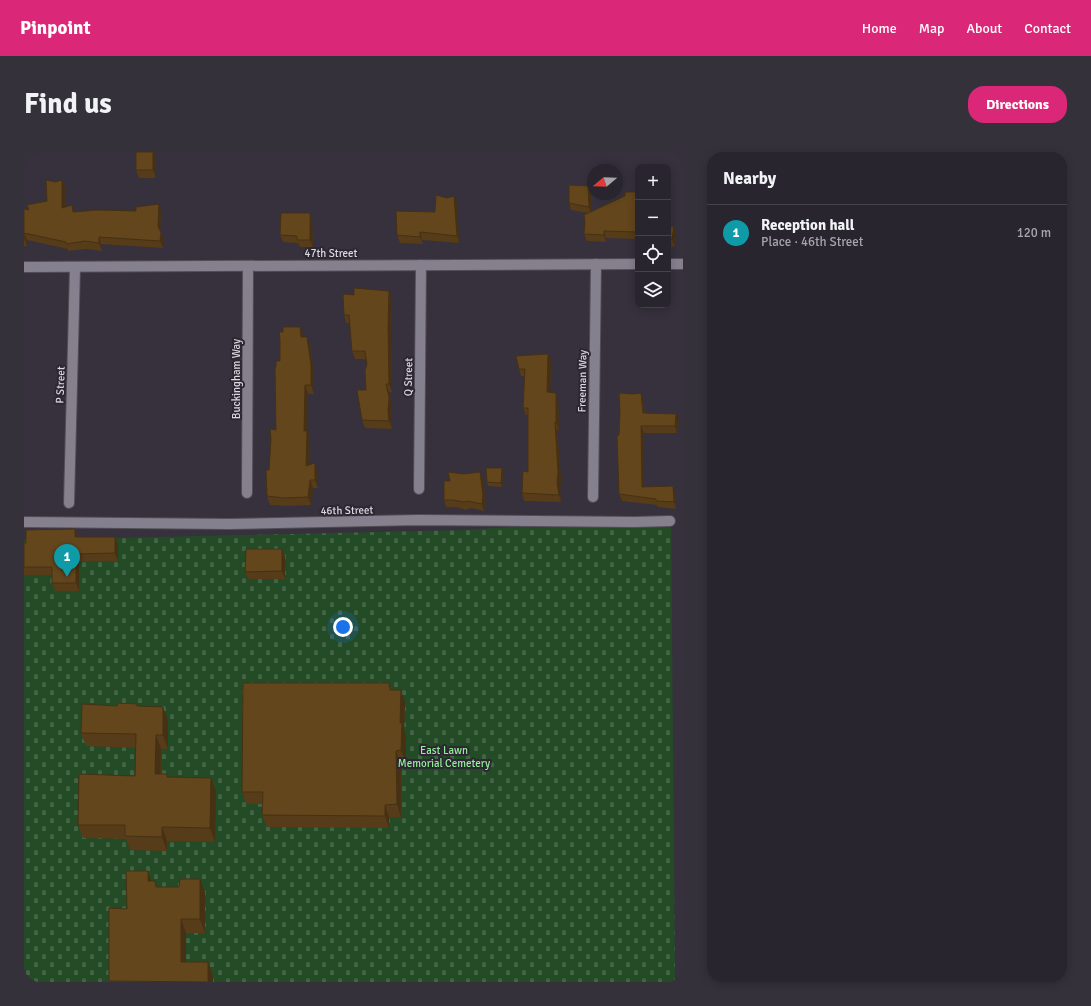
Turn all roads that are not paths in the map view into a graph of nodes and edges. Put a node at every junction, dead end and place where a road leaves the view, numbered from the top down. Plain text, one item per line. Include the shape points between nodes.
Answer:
1 (596, 264) junction
2 (635, 264) edge
3 (671, 264) edge
4 (683, 264) edge
5 (422, 265) junction
6 (248, 266) junction
7 (24, 267) edge
8 (76, 267) junction
9 (419, 489) dead end
10 (247, 493) dead end
11 (593, 497) dead end
12 (69, 503) dead end
13 (670, 521) dead end
14 (24, 522) edge

1 - 2 street, 47th Street
1 - 5 street, 47th Street
1 - 11 street, Freeman Way
3 - 4 street
5 - 6 street, 47th Street
5 - 9 street, Q Street
6 - 8 street, 47th Street
6 - 10 street, Buckingham Way
7 - 8 street, 47th Street
8 - 12 street, P Street
13 - 14 street, 46th Street via 418,520 241,524

